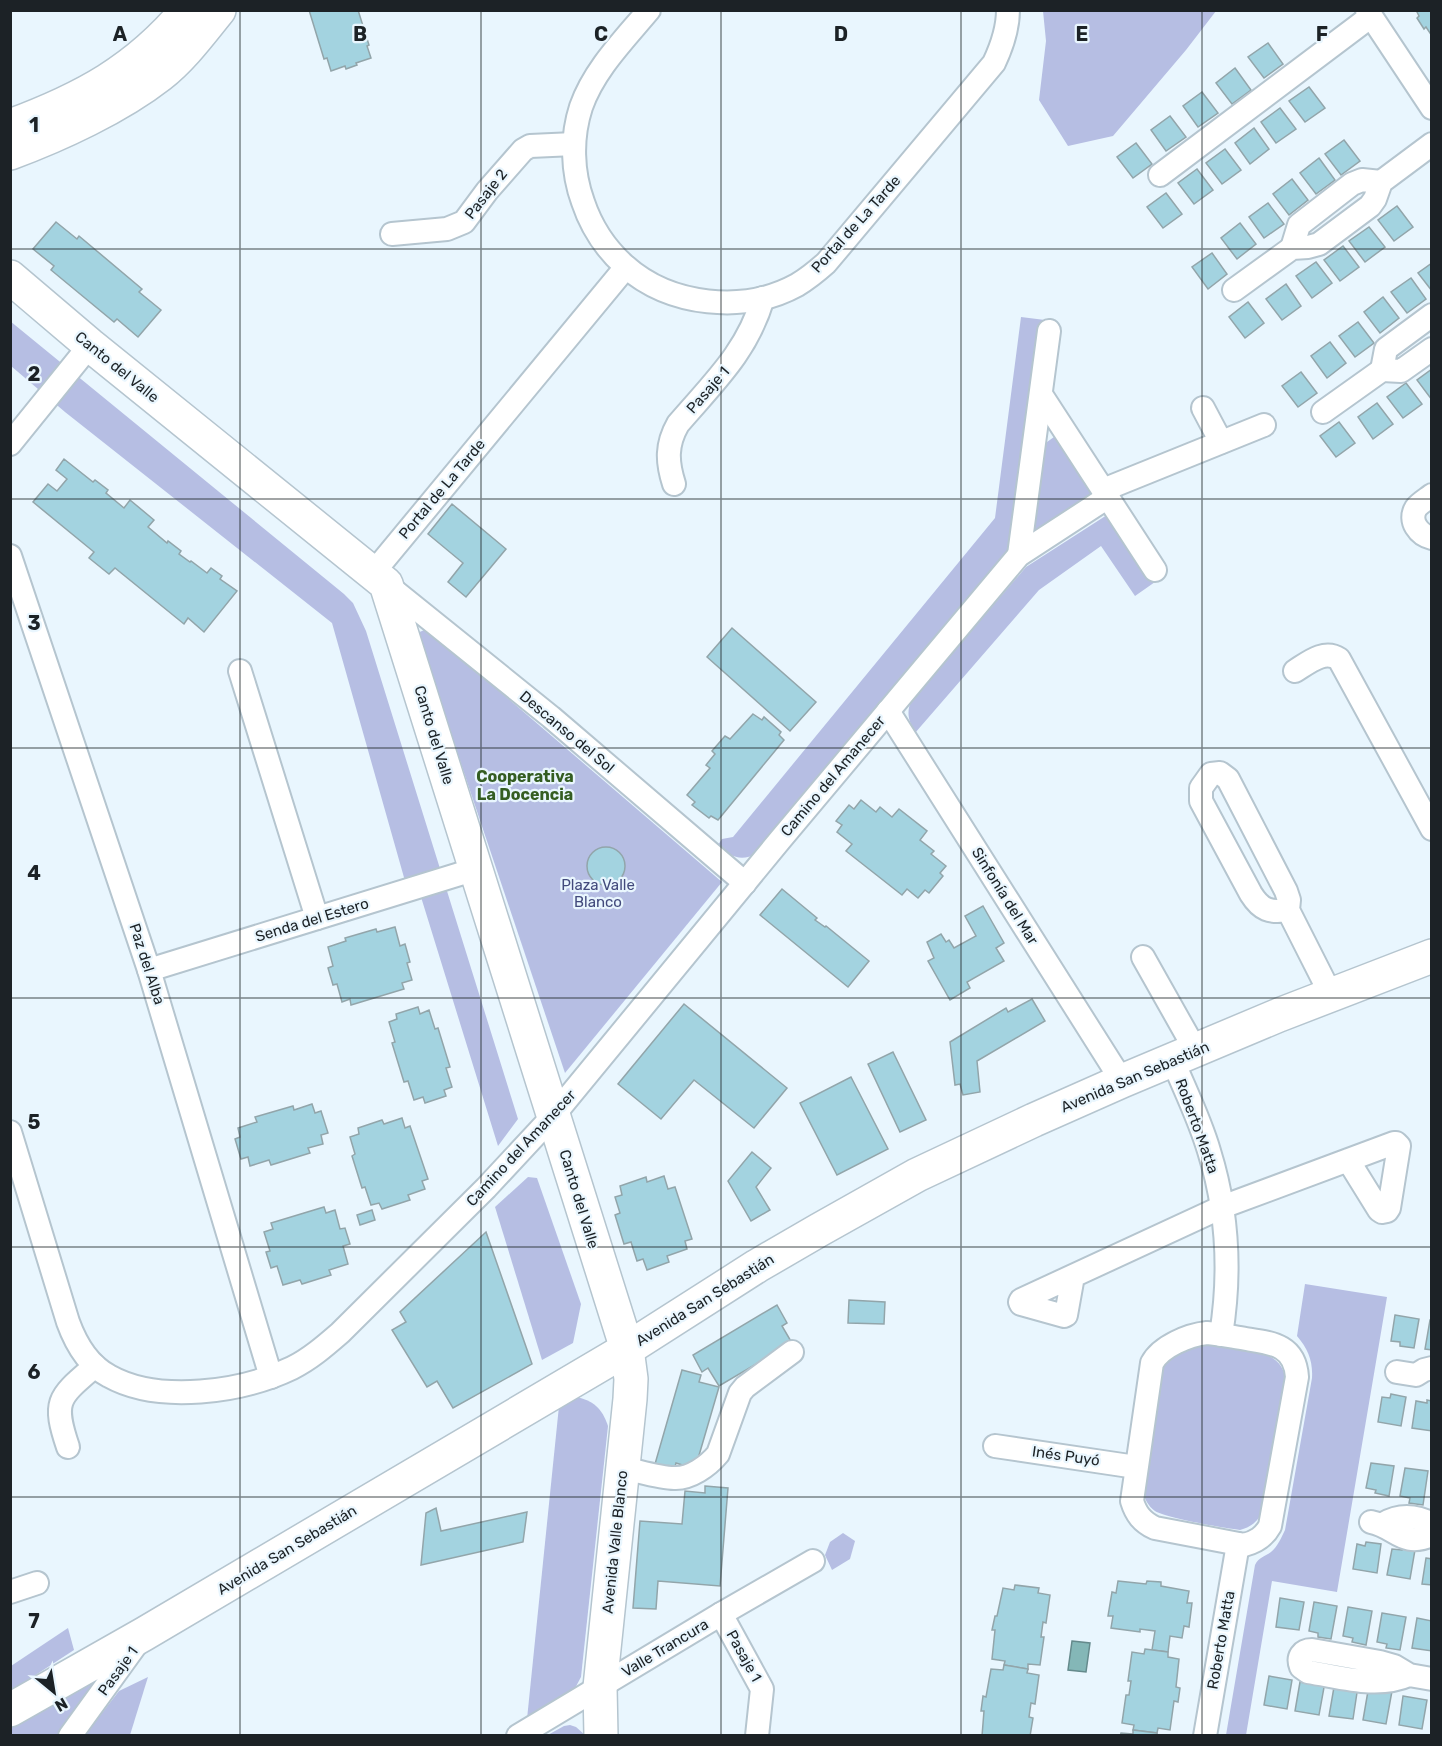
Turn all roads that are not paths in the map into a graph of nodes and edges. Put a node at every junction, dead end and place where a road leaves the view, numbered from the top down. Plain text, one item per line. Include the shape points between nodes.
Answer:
1 (187, 10) edge
2 (219, 10) edge
3 (649, 10) edge
4 (1008, 10) edge
5 (1369, 14) edge
6 (1431, 108) edge
7 (10, 126) edge
8 (574, 144) junction
9 (1431, 144) edge
10 (10, 153) edge
11 (1160, 175) dead end
12 (392, 234) dead end
13 (626, 267) junction
14 (10, 277) edge
15 (1234, 290) dead end
16 (763, 298) junction
17 (1431, 315) edge
18 (1049, 332) dead end
19 (90, 345) junction
20 (1431, 349) edge
21 (1382, 370) junction
22 (1042, 396) junction
23 (1203, 408) dead end
24 (1323, 412) dead end
25 (1264, 425) dead end
26 (1221, 442) junction
27 (10, 444) edge
28 (674, 484) dead end
29 (1106, 494) junction
30 (1431, 495) edge
31 (1431, 538) edge
32 (1019, 555) junction
33 (10, 556) edge
34 (1155, 570) dead end
35 (379, 579) junction
36 (1295, 671) dead end
37 (240, 672) dead end
38 (888, 711) junction
39 (1431, 829) edge
40 (476, 869) junction
41 (745, 883) junction
42 (1288, 910) junction
43 (317, 918) junction
44 (1143, 957) dead end
45 (1431, 957) edge
46 (149, 970) junction
47 (1331, 995) junction
48 (1185, 1055) junction
49 (1122, 1081) junction
50 (553, 1116) junction
51 (10, 1132) edge
52 (1348, 1160) dead end
53 (1222, 1207) junction
54 (1073, 1276) dead end
55 (1221, 1335) junction
56 (627, 1349) junction
57 (792, 1352) dead end
58 (95, 1366) junction
59 (271, 1377) junction
60 (995, 1446) dead end
61 (68, 1447) dead end
62 (1136, 1467) junction
63 (623, 1468) junction
64 (1431, 1524) edge
65 (1431, 1535) edge
66 (1238, 1544) junction
67 (813, 1561) dead end
68 (37, 1583) dead end
69 (10, 1592) edge
70 (721, 1614) junction
71 (144, 1634) junction
72 (1409, 1675) dead end
73 (1431, 1679) edge
74 (600, 1687) junction
75 (10, 1710) edge
76 (70, 1736) edge
77 (518, 1736) edge
78 (601, 1736) edge
79 (757, 1736) edge
80 (1204, 1736) edge

1 - 7 street via 152,48 117,75 72,100
2 - 10 street via 161,74 141,88 95,116
3 - 8 street, Portal de La Tarde via 596,76 581,108
4 - 16 street, Portal de La Tarde via 994,63 838,249 797,285
5 - 6 street
5 - 11 street
8 - 12 street, Pasaje 2 via 530,146 523,150 457,226
8 - 13 street, Portal de La Tarde via 576,178 586,210 603,241
9 - 15 street via 1381,182 1362,180 1352,184 1299,225 1292,248
13 - 16 street, Portal de La Tarde via 659,287 695,299 741,302
13 - 35 street, Portal de La Tarde
14 - 19 street, Canto del Valle
16 - 28 street, Pasaje 1 via 753,328 735,358 674,431 668,454
17 - 21 street via 1386,349
18 - 22 street
19 - 27 street
19 - 35 street, Canto del Valle
20 - 21 street via 1401,371
21 - 24 street
22 - 29 street
22 - 32 street
23 - 26 street
25 - 26 street, Camino del Amanecer
26 - 29 street, Camino del Amanecer
29 - 32 street, Camino del Amanecer
29 - 34 street
30 - 31 street via 1417,507 1414,517 1419,532
32 - 38 street, Camino del Amanecer
33 - 46 street, Paz del Alba
35 - 40 street, Canto del Valle
35 - 41 street, Descanso del Sol via 551,717
36 - 39 street via 1322,656 1334,655 1339,659
37 - 43 street
38 - 41 street, Camino del Amanecer
38 - 49 street, Sinfonía del Mar
40 - 43 street, Senda del Estero
40 - 50 street, Canto del Valle
41 - 50 street, Camino del Amanecer
42 - 42 street via 1286,891 1228,779 1220,773 1211,774 1201,788 1202,801 1255,902 1269,911
42 - 47 street
43 - 46 street, Senda del Estero
44 - 48 street, Roberto Matta
45 - 47 street, Avenida San Sebastián
46 - 59 street, Paz del Alba
47 - 48 street, Avenida San Sebastián
48 - 49 street, Avenida San Sebastián
48 - 53 street, Roberto Matta
49 - 56 street, Avenida San Sebastián via 962,1153 880,1195 757,1266
50 - 56 street, Canto del Valle
50 - 59 street, Camino del Amanecer via 340,1333 317,1353
51 - 58 street, Camino del Amanecer via 68,1323 74,1339
52 - 53 street
53 - 54 street
53 - 55 street, Roberto Matta via 1227,1273
55 - 62 street via 1193,1336 1161,1350 1155,1358
55 - 66 street via 1276,1344 1289,1354 1297,1377 1270,1526 1253,1543
56 - 63 street, Avenida Valle Blanco via 631,1379
56 - 71 street, Avenida San Sebastián
57 - 63 street via 740,1393 712,1462 674,1479
58 - 59 street, Camino del Amanecer via 125,1383 169,1392 212,1391
58 - 61 street via 70,1387 61,1401 59,1413
60 - 62 street, Inés Puyó
62 - 66 street via 1132,1501 1142,1520 1155,1527
63 - 74 street, Avenida Valle Blanco
64 - 65 street via 1407,1516 1377,1523 1403,1538
66 - 80 street, Roberto Matta
67 - 70 street, Valle Trancura
68 - 69 street
70 - 74 street, Valle Trancura
70 - 79 street, Pasaje 1 via 762,1689
71 - 75 street, Avenida San Sebastián
71 - 76 street, Pasaje 1
72 - 73 street
74 - 77 street, Valle Trancura
74 - 78 street, Avenida Valle Blanco

